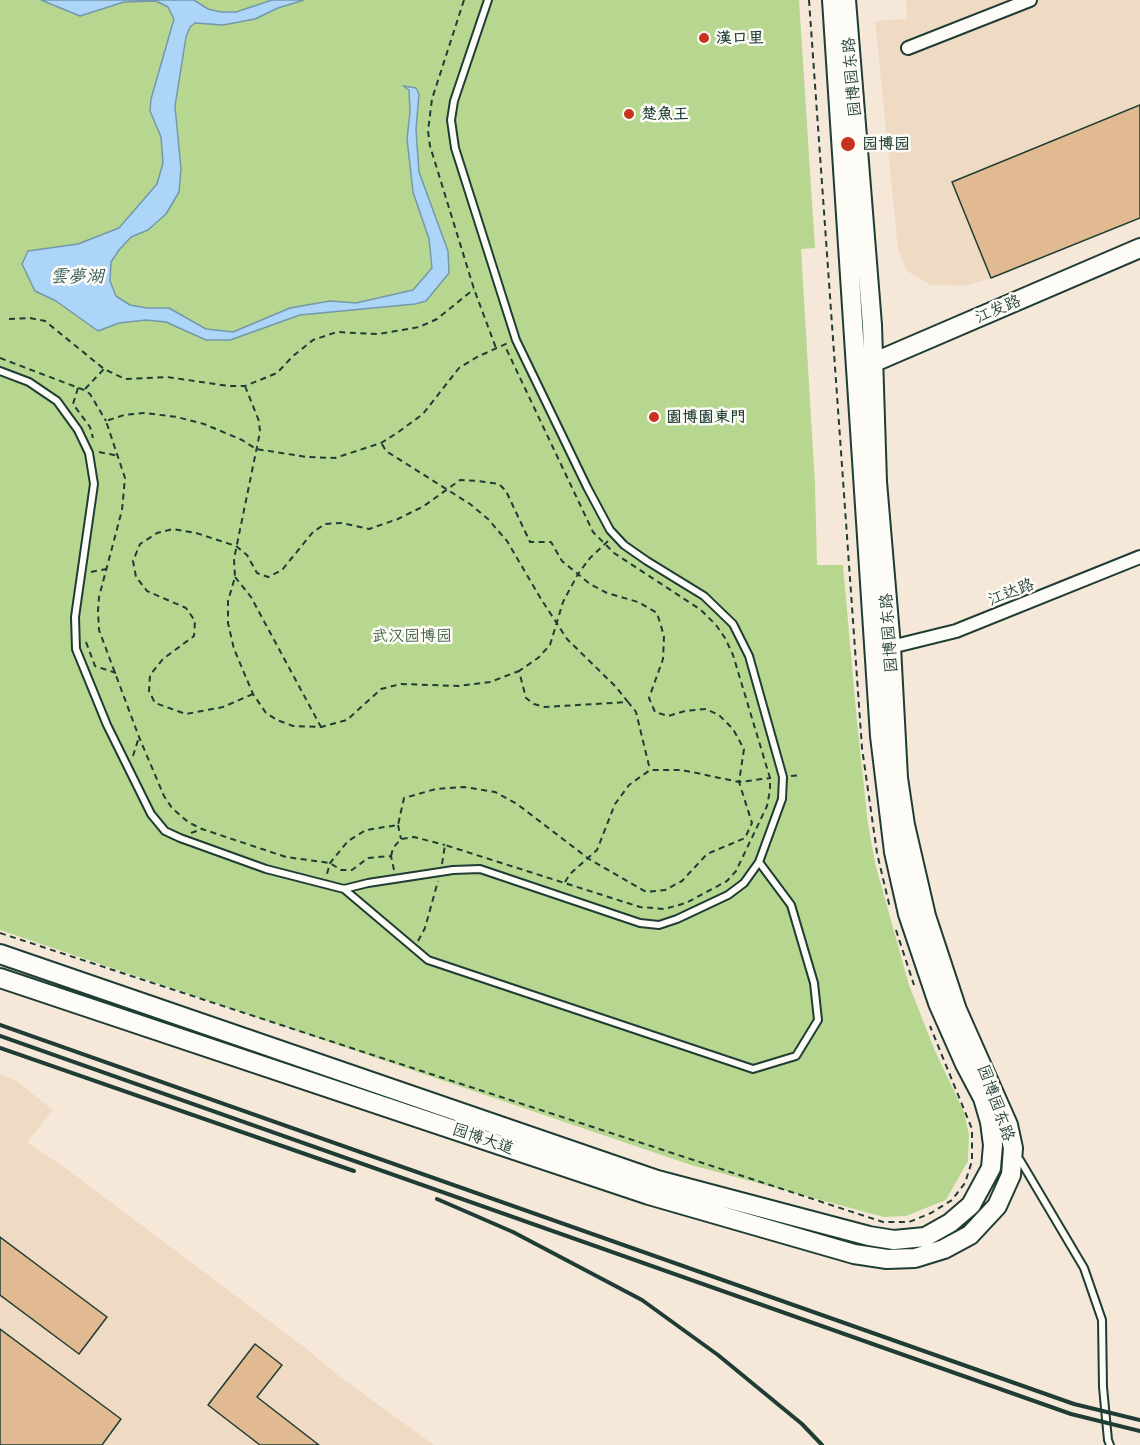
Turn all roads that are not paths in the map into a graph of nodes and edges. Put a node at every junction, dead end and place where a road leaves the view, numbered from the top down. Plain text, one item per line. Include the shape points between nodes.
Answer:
1 (488, 0) edge
2 (832, 0) edge
3 (846, 0) edge
4 (1030, 0) edge
5 (908, 48) dead end
6 (1140, 248) edge
7 (865, 366) junction
8 (0, 371) edge
9 (1140, 557) edge
10 (891, 647) junction
11 (759, 862) junction
12 (344, 889) junction
13 (0, 954) edge
14 (0, 978) edge
15 (1012, 1159) junction
16 (950, 1223) joint
17 (970, 1235) joint
18 (1110, 1445) edge

1 - 11 lane via 454,101 451,120 455,148 516,340 610,530 624,545 704,596 733,624 749,656 783,777 782,799
2 - 7 main road, 园博园东路
3 - 7 main road, 园博园东路
4 - 5 street
6 - 7 main road, 江发路
7 - 10 main road, 园博园东路
7 - 16 main road, 园博园东路 via 880,736 894,852 908,914 951,1033 983,1098 993,1145 991,1168 984,1184 971,1205
8 - 12 lane via 28,382 57,401 78,430 88,453 94,484 75,617 76,649 107,725 151,814 165,831 180,838 266,869
9 - 10 street, 江达路 via 956,631
10 - 15 main road, 园博园东路 via 898,778 926,916 957,1010 1008,1125
11 - 12 lane via 744,883 728,895 659,925 640,923 480,869
11 - 12 lane via 791,905 814,983 818,1020 796,1056 753,1069 428,960
13 - 16 main road, 园博大道 via 657,1180 894,1240 925,1237
14 - 17 main road, 园博大道 via 650,1195 854,1254 915,1258
15 - 17 main road, 园博园东路 via 1011,1175 997,1206
15 - 18 lane via 1020,1160 1084,1268 1102,1320 1103,1387

